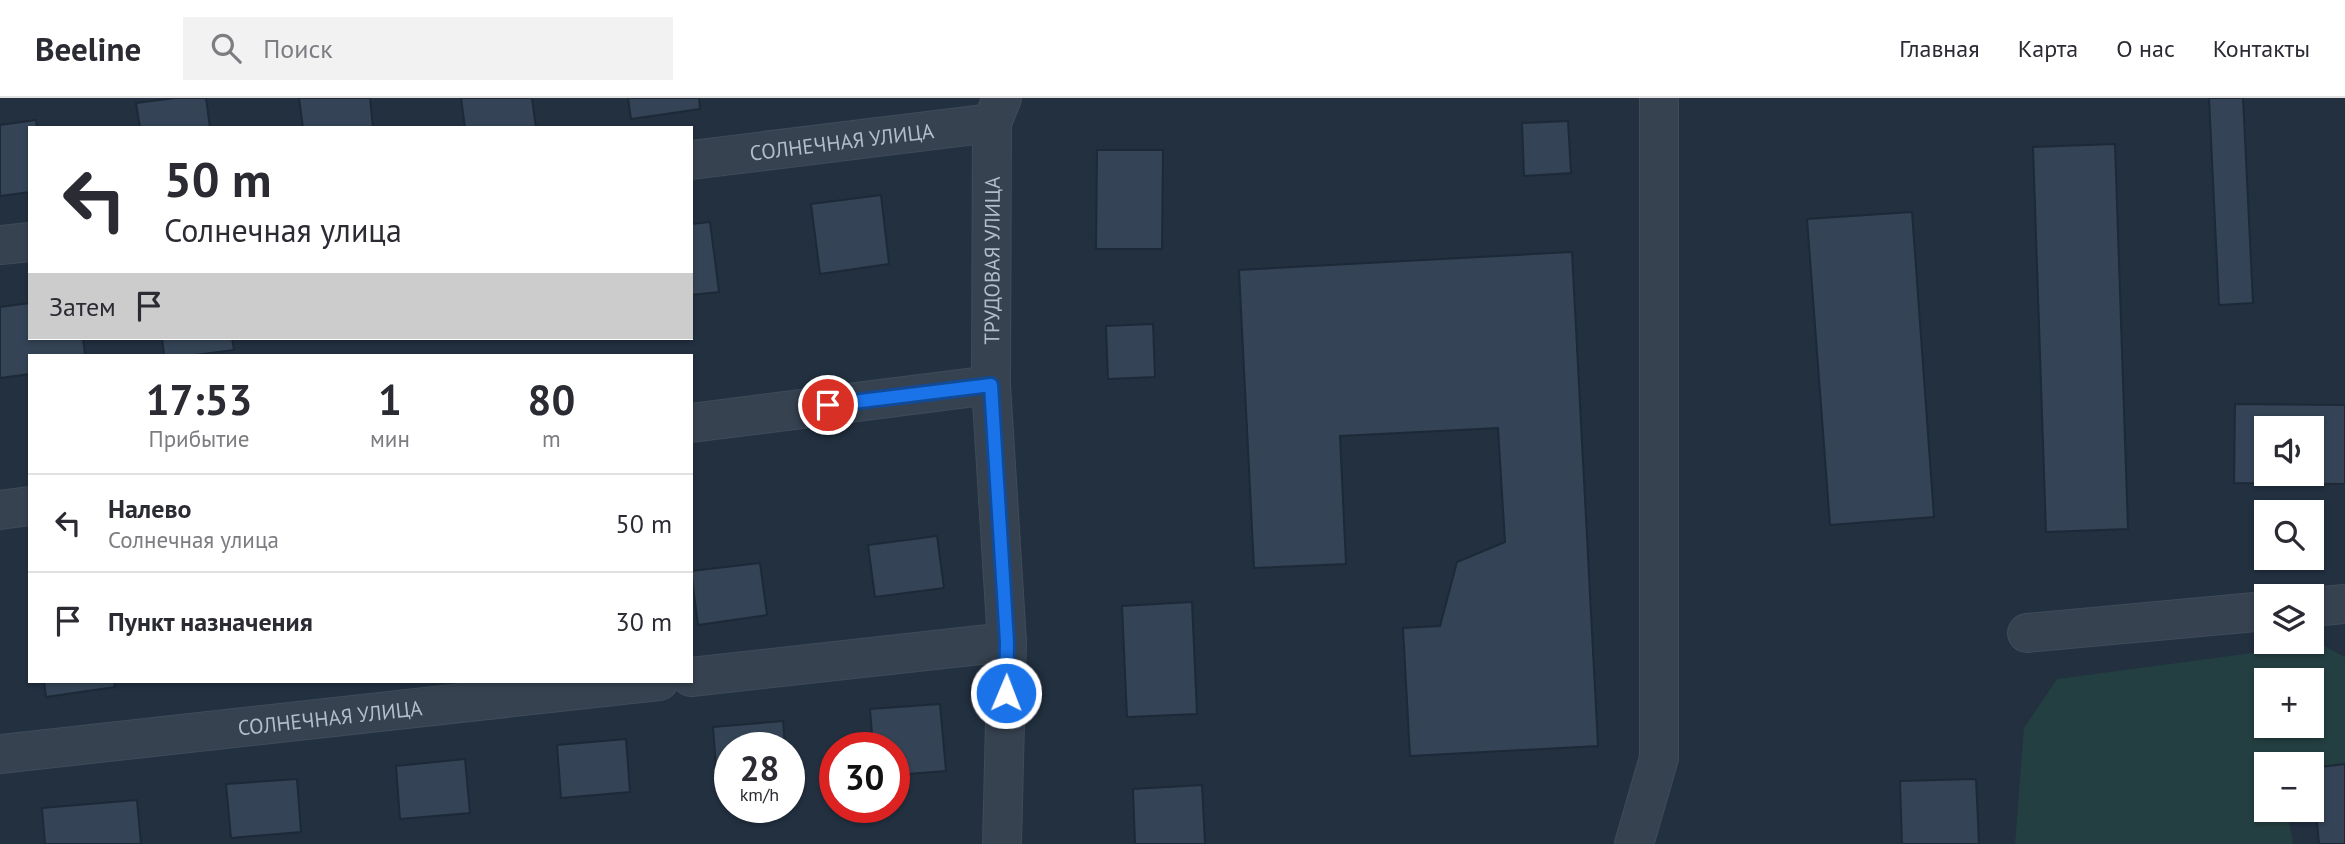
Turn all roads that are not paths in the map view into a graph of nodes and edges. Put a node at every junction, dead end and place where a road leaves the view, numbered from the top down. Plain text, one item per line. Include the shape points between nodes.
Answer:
1 (1659, 98) edge
2 (997, 111) edge
3 (693, 160) edge
4 (28, 242) edge
5 (0, 245) edge
6 (991, 385) junction
7 (693, 423) edge
8 (28, 506) edge
9 (0, 510) edge
10 (2345, 604) edge
11 (2324, 606) edge
12 (2254, 612) edge
13 (2027, 633) dead end
14 (1007, 642) junction
15 (693, 677) edge
16 (641, 683) edge
17 (0, 754) edge
18 (1002, 844) edge
19 (1634, 844) edge

1 - 19 street via 1659,758
2 - 3 street, СОЛНЕЧНАЯ УЛИЦА
2 - 6 street, ТРУДОВАЯ УЛИЦА
4 - 5 street
6 - 7 street
6 - 14 street, ТРУДОВАЯ УЛИЦА
8 - 9 street
10 - 11 street
12 - 13 street
14 - 15 street
14 - 18 street, ТРУДОВАЯ УЛИЦА
16 - 17 street, СОЛНЕЧНАЯ УЛИЦА

